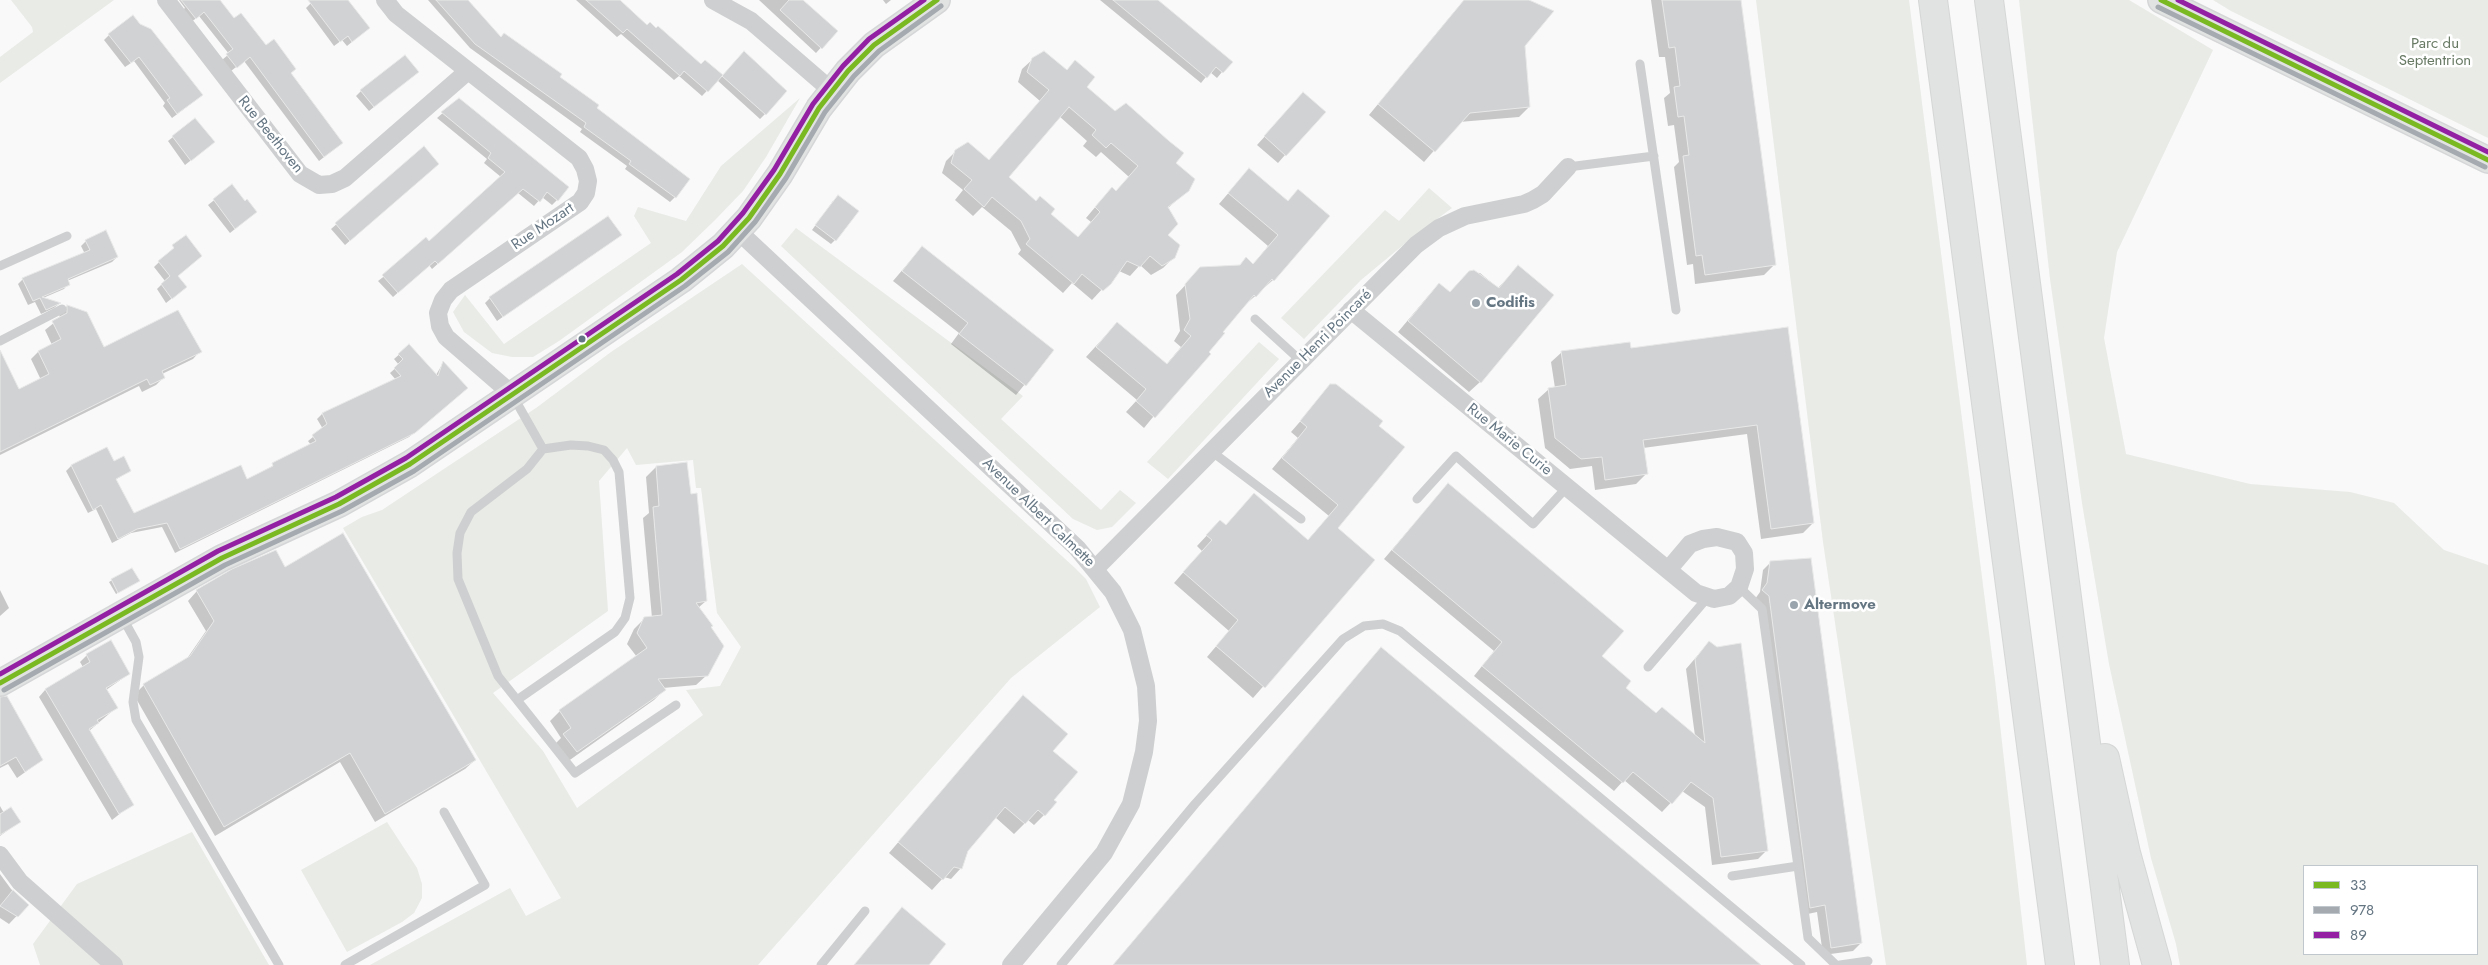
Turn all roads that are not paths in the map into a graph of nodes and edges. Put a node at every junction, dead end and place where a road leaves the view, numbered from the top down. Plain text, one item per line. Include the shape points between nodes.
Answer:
1 (166, 0) edge
2 (385, 0) edge
3 (713, 0) edge
4 (937, 0) edge
5 (1933, 0) edge
6 (1989, 0) edge
7 (2161, 0) edge
8 (1640, 64) dead end
9 (468, 72) junction
10 (832, 91) junction
11 (1654, 156) junction
12 (2488, 160) edge
13 (1568, 167) joint
14 (738, 231) junction
15 (67, 236) dead end
16 (0, 266) edge
17 (62, 309) dead end
18 (1351, 310) junction
19 (1676, 310) dead end
20 (1255, 319) dead end
21 (0, 341) edge
22 (1301, 361) junction
23 (513, 395) junction
24 (2044, 425) junction
25 (543, 449) junction
26 (1211, 451) junction
27 (1567, 488) junction
28 (1417, 499) dead end
29 (1301, 520) dead end
30 (1096, 568) junction
31 (1668, 570) junction
32 (1739, 587) junction
33 (1708, 597) junction
34 (121, 615) junction
35 (1648, 667) dead end
36 (0, 684) edge
37 (517, 700) junction
38 (676, 705) dead end
39 (444, 812) dead end
40 (0, 855) edge
41 (1798, 866) junction
42 (1732, 876) dead end
43 (865, 911) dead end
44 (1868, 961) dead end
45 (114, 965) edge
46 (280, 965) edge
47 (345, 965) edge
48 (821, 965) edge
49 (1011, 965) edge
50 (1061, 965) edge
51 (1801, 965) edge
52 (1836, 965) edge
53 (1840, 965) edge
54 (2060, 965) edge
55 (2115, 965) edge
56 (2157, 965) edge

1 - 9 street, Rue Beethoven via 300,174 319,185 345,178
2 - 9 street, Rue Mozart via 396,14
3 - 10 street via 750,21
4 - 10 street via 874,45
5 - 54 highway
6 - 24 highway
7 - 12 street
8 - 11 lane
9 - 23 street, Rue Mozart via 579,158 588,181 580,202 451,290 438,313 446,337
10 - 14 street via 780,174
11 - 13 lane
11 - 19 lane
13 - 18 street, Avenue Henri Poincaré via 1543,194 1529,202 1465,216 1429,234
14 - 23 street via 681,280
14 - 30 street, Avenue Albert Calmette
15 - 16 lane
17 - 21 lane
18 - 22 street, Avenue Henri Poincaré
18 - 27 street, Rue Marie Curie
20 - 22 lane
22 - 26 street, Avenue Henri Poincaré
23 - 25 lane
23 - 34 street via 389,477 222,558
24 - 55 highway
24 - 56 highway via 2089,656 2111,790
25 - 37 lane via 527,469 471,512 460,533 457,553 458,580 465,600 498,676
25 - 37 lane via 588,446 604,450 613,460 619,472 630,598 625,618 615,632
26 - 29 lane
26 - 30 street, Avenue Henri Poincaré
27 - 28 lane via 1533,524 1456,456
27 - 31 street, Rue Marie Curie
30 - 49 street, Avenue Albert Calmette via 1121,607 1135,639 1142,667 1148,721 1141,770 1131,804 1104,853
31 - 32 street via 1690,544 1702,538 1717,537 1737,542 1744,553 1746,569
31 - 33 street, Rue Marie Curie via 1696,593
32 - 33 street via 1729,596
32 - 41 lane via 1762,609
33 - 35 lane
34 - 36 street
34 - 46 lane via 138,649 139,666 133,702 136,720
37 - 38 lane via 575,774
39 - 47 lane via 485,885
40 - 45 street via 24,886
41 - 42 lane
41 - 52 lane via 1808,938
43 - 48 lane
44 - 53 lane
50 - 51 lane via 1195,804 1343,639 1364,626 1383,624 1400,631

